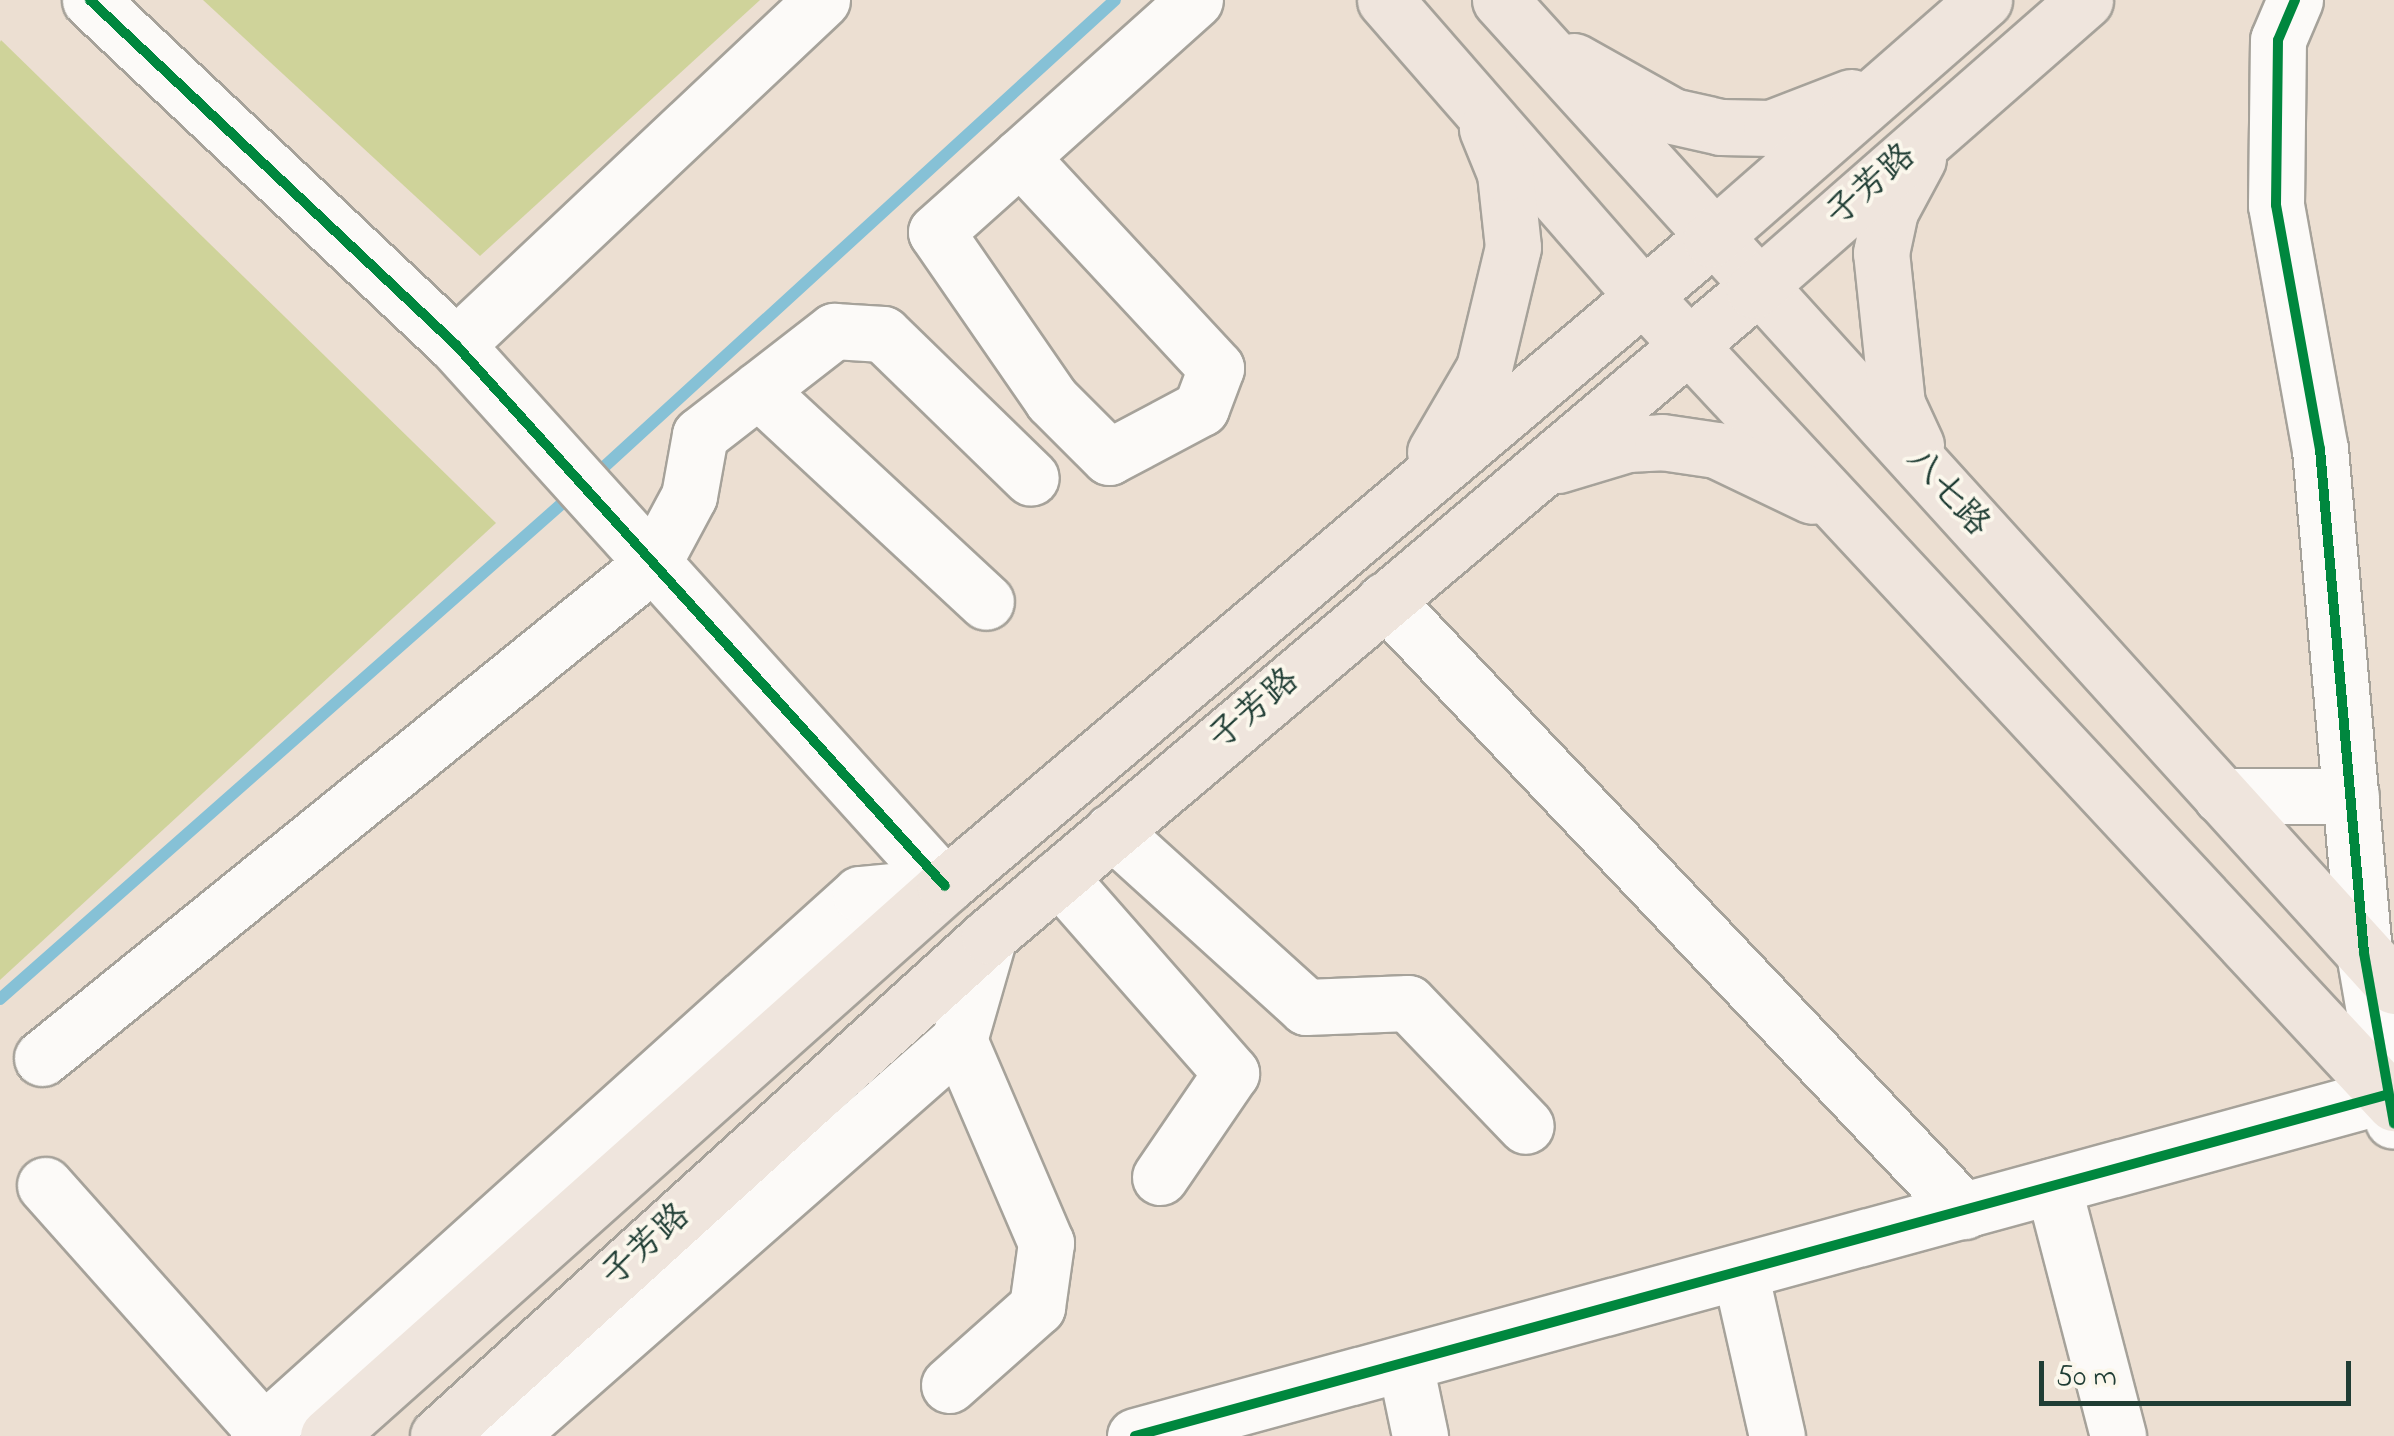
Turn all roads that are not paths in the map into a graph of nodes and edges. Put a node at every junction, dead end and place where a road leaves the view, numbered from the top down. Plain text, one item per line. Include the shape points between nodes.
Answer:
1 (90, 0) edge
2 (822, 0) edge
3 (1195, 0) edge
4 (1385, 0) edge
5 (1984, 0) edge
6 (2085, 0) edge
7 (2295, 0) edge
8 (1515, 17) edge
9 (1903, 71) junction
10 (1478, 107) junction
11 (1932, 134) junction
12 (1020, 157) junction
13 (1711, 239) junction
14 (1760, 284) junction
15 (1642, 295) junction
16 (1688, 343) junction
17 (456, 346) junction
18 (758, 390) junction
19 (1930, 475) junction
20 (1031, 478) dead end
21 (1528, 478) junction
22 (1414, 488) junction
23 (1856, 521) junction
24 (653, 563) junction
25 (1384, 600) junction
26 (986, 602) dead end
27 (2221, 796) junction
28 (2351, 796) junction
29 (1112, 831) junction
30 (1059, 876) junction
31 (945, 886) junction
32 (989, 936) junction
33 (2379, 969) edge
34 (959, 1040) junction
35 (42, 1058) dead end
36 (2391, 1107) edge
37 (1526, 1126) dead end
38 (1160, 1177) dead end
39 (45, 1184) dead end
40 (2053, 1186) junction
41 (1964, 1210) junction
42 (1740, 1272) junction
43 (1404, 1364) junction
44 (949, 1385) dead end
45 (261, 1433) edge
46 (328, 1436) edge
47 (438, 1436) edge
48 (508, 1436) edge
49 (1135, 1436) edge
50 (1420, 1436) edge
51 (1777, 1436) edge
52 (2118, 1436) edge

1 - 17 street
2 - 17 street
3 - 12 street
4 - 10 main road
5 - 9 main road
6 - 11 main road, 子芳路
7 - 28 street via 2278,40 2276,205 2320,449
8 - 9 main road via 1672,116 1720,127 1771,128 1815,115
8 - 13 main road, 八七路
9 - 13 main road
10 - 15 main road
10 - 22 main road via 1505,173 1513,246 1484,368
11 - 14 main road, 子芳路
11 - 19 main road via 1890,211 1881,253 1896,404
12 - 12 street via 936,232 1052,400 1109,456 1200,408 1216,368
13 - 14 main road, 八七路
13 - 15 main road
14 - 16 main road, 子芳路
14 - 19 main road, 八七路
15 - 16 main road
15 - 22 main road
16 - 21 main road, 子芳路
16 - 23 main road
17 - 24 street
18 - 20 street via 834,331 883,334
18 - 24 street via 700,435 688,496
18 - 26 street
19 - 27 main road, 八七路
21 - 23 main road via 1584,454 1662,442 1761,466
21 - 25 main road, 子芳路
22 - 31 main road
23 - 36 main road
24 - 31 street
24 - 35 street
25 - 29 main road, 子芳路
25 - 41 street
27 - 28 street
27 - 33 main road, 八七路
28 - 33 street
29 - 30 main road, 子芳路
29 - 37 street via 1306,1007 1408,1002
30 - 32 main road, 子芳路
30 - 38 street via 1232,1073
31 - 45 street via 860,894
31 - 46 main road
32 - 34 street
32 - 47 main road, 子芳路
33 - 36 street
34 - 44 street via 1046,1243 1036,1308
34 - 48 street
36 - 40 street
39 - 45 street
40 - 41 street
40 - 52 street
41 - 42 street
42 - 43 street
42 - 51 street
43 - 49 street
43 - 50 street

